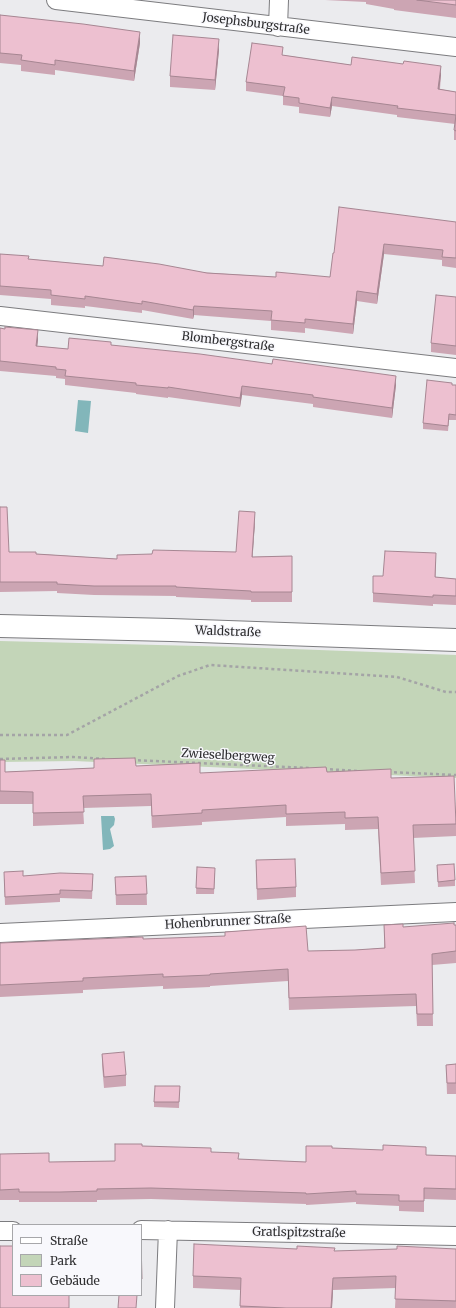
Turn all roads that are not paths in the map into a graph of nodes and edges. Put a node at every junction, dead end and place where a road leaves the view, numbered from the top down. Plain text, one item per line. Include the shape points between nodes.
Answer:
1 (56, 0) edge
2 (279, 0) edge
3 (278, 27) junction
4 (456, 47) edge
5 (0, 316) edge
6 (456, 368) edge
7 (0, 626) edge
8 (456, 640) edge
9 (456, 912) edge
10 (0, 933) edge
11 (142, 1230) edge
12 (168, 1230) junction
13 (0, 1231) edge
14 (12, 1231) edge
15 (456, 1236) edge
16 (165, 1308) edge

1 - 3 street, Josephsburgstraße
2 - 3 street
3 - 4 street, Josephsburgstraße
5 - 6 street, Blombergstraße
7 - 8 street, Waldstraße
9 - 10 street, Hohenbrunner Straße
11 - 12 street, Gratlspitzstraße
12 - 15 street, Gratlspitzstraße
12 - 16 street
13 - 14 street

